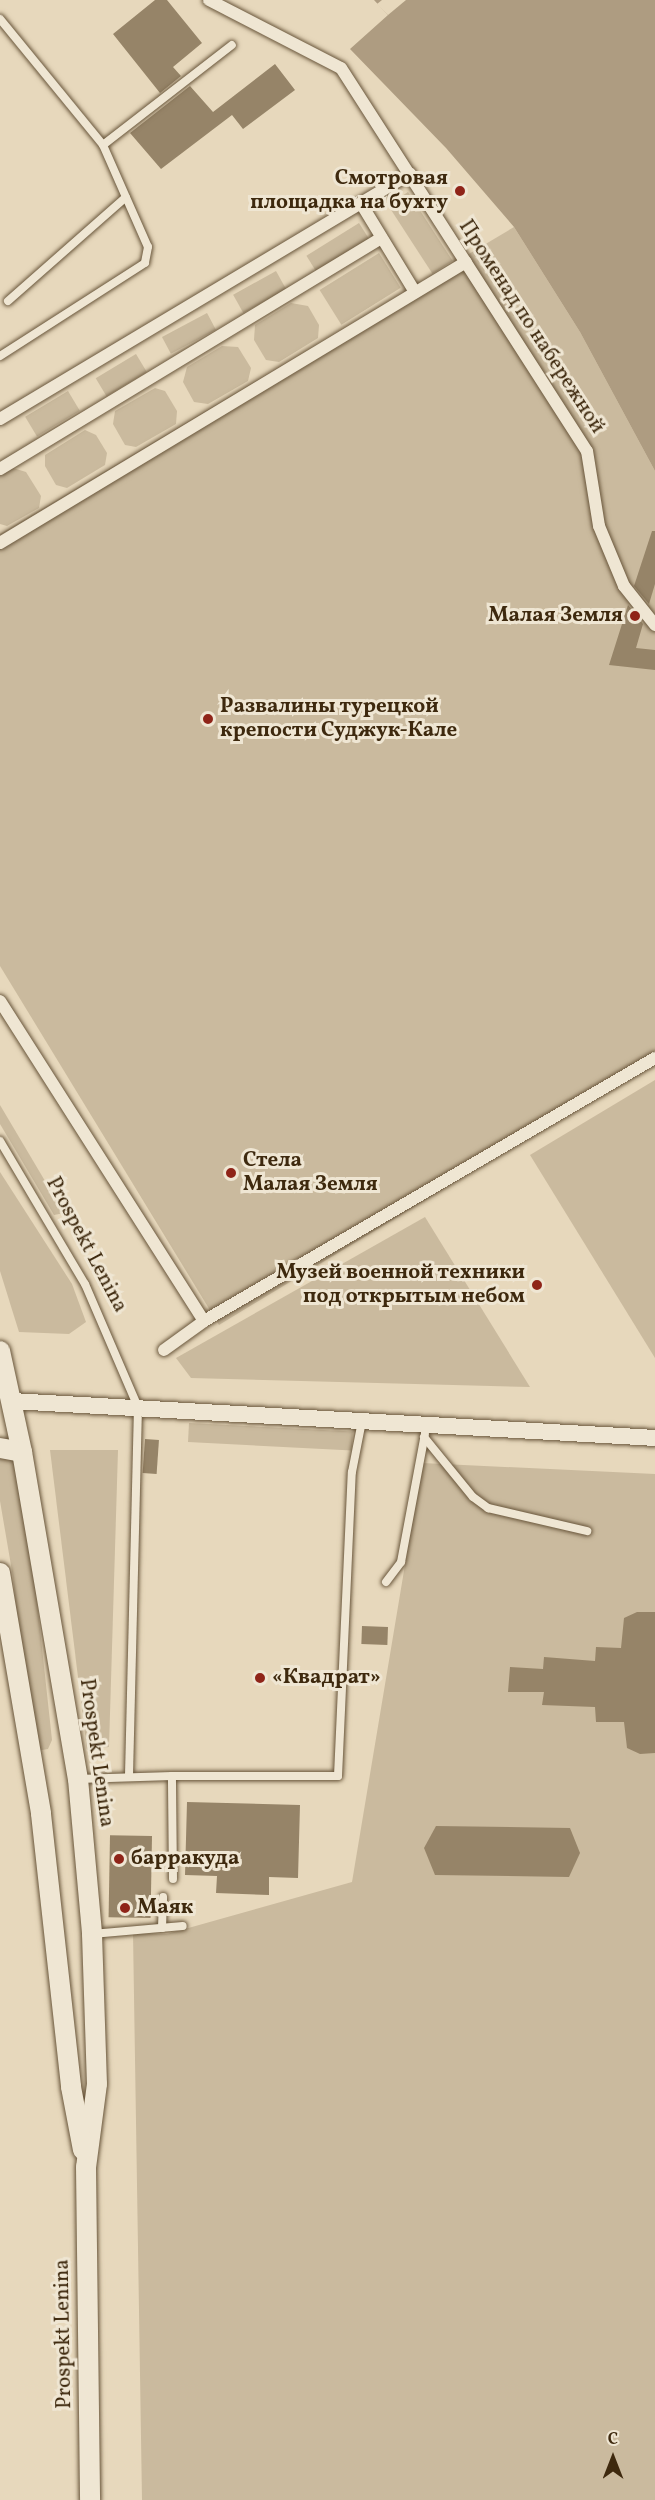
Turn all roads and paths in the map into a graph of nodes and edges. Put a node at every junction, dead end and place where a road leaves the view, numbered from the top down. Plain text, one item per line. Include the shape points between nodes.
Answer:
1 (209, 0) edge
2 (0, 19) edge
3 (232, 45) dead end
4 (104, 145) junction
5 (410, 174) junction
6 (126, 197) junction
7 (362, 205) junction
8 (381, 238) junction
9 (466, 262) junction
10 (415, 292) junction
11 (8, 301) dead end
12 (0, 356) edge
13 (0, 419) edge
14 (0, 469) edge
15 (0, 543) edge
16 (655, 625) edge
17 (0, 1001) edge
18 (655, 1058) edge
19 (0, 1141) edge
20 (204, 1321) junction
21 (164, 1350) dead end
22 (0, 1351) edge
23 (4, 1401) edge
24 (138, 1407) junction
25 (362, 1421) junction
26 (426, 1431) junction
27 (655, 1438) edge
28 (0, 1448) edge
29 (22, 1452) junction
30 (587, 1531) dead end
31 (0, 1573) edge
32 (386, 1582) dead end
33 (129, 1776) junction
34 (172, 1776) junction
35 (78, 1779) junction
36 (173, 1879) dead end
37 (163, 1897) dead end
38 (183, 1926) dead end
39 (162, 1928) junction
40 (92, 1934) junction
41 (86, 2167) junction
42 (90, 2500) edge

1 - 5 street, Променад по набережной via 341,68
2 - 4 lane
3 - 4 lane
4 - 6 lane
5 - 7 street
5 - 9 street, Променад по набережной
6 - 11 lane
6 - 12 lane via 144,230 148,247 145,263
7 - 8 street
7 - 13 street
8 - 10 street
8 - 14 street
9 - 10 street
9 - 16 street, Променад по набережной via 587,451 599,526 624,586
10 - 15 street
17 - 20 street
18 - 20 street
19 - 24 lane, Prospekt Lenina via 84,1284
20 - 21 street
22 - 23 street, Prospekt Lenina
23 - 24 street
23 - 29 street, Prospekt Lenina
24 - 25 street
24 - 33 lane
25 - 26 street
25 - 34 lane via 352,1472 338,1776
26 - 27 street
26 - 30 lane via 472,1497 488,1508
26 - 32 lane via 401,1562
28 - 29 street
29 - 35 street, Prospekt Lenina
31 - 41 street, Prospekt Lenina via 41,1814 71,2087
33 - 34 lane
33 - 35 lane
34 - 36 lane
35 - 40 street, Prospekt Lenina
37 - 39 lane
38 - 39 lane
39 - 40 lane
40 - 41 street, Prospekt Lenina via 97,2084
41 - 42 street, Prospekt Lenina

